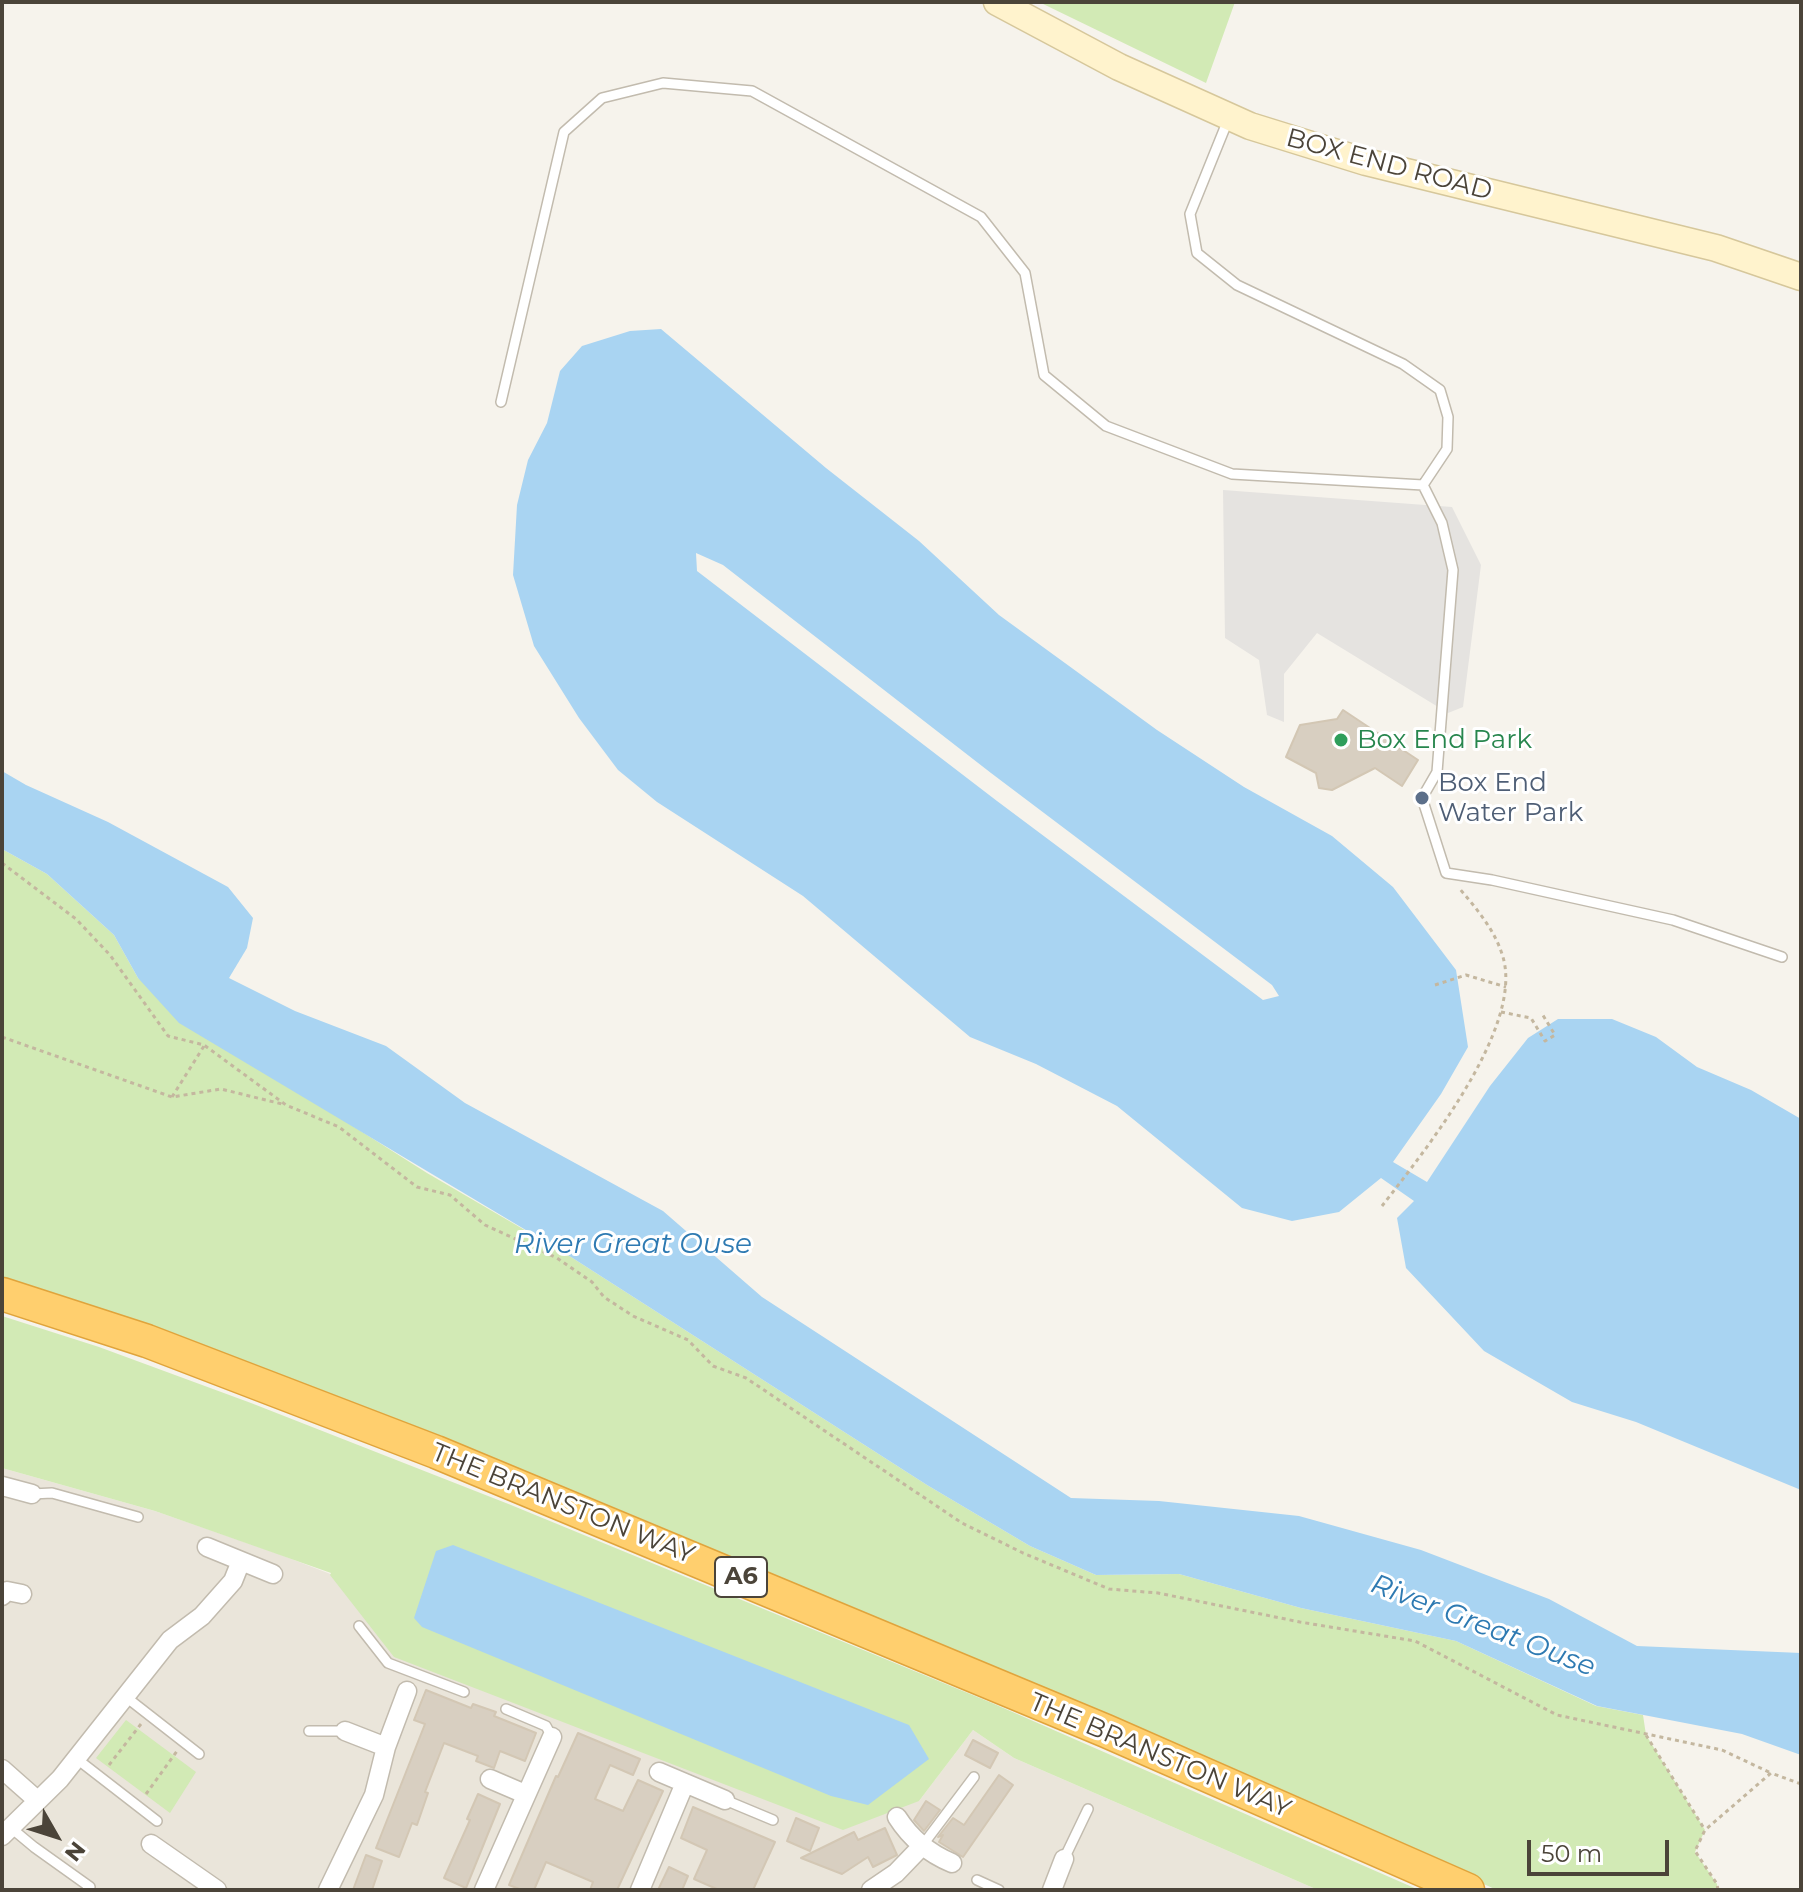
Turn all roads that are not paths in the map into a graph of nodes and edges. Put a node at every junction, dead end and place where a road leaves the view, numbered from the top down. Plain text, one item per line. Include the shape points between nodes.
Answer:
1 (997, 2) edge
2 (1229, 117) junction
3 (1801, 277) edge
4 (501, 402) dead end
5 (1423, 485) junction
6 (1782, 957) dead end
7 (2, 1294) edge
8 (2, 1486) edge
9 (32, 1494) joint
10 (138, 1517) dead end
11 (207, 1547) dead end
12 (241, 1561) junction
13 (273, 1574) dead end
14 (22, 1594) dead end
15 (2, 1596) edge
16 (359, 1626) dead end
17 (414, 1673) junction
18 (407, 1691) joint
19 (464, 1692) dead end
20 (126, 1697) junction
21 (506, 1709) dead end
22 (309, 1731) dead end
23 (345, 1731) joint
24 (552, 1737) joint
25 (386, 1747) junction
26 (199, 1754) dead end
27 (77, 1759) junction
28 (2, 1769) edge
29 (659, 1772) dead end
30 (974, 1777) dead end
31 (490, 1779) dead end
32 (685, 1783) junction
33 (525, 1794) junction
34 (37, 1800) junction
35 (725, 1800) joint
36 (1088, 1809) dead end
37 (897, 1817) dead end
38 (773, 1820) dead end
39 (157, 1821) dead end
40 (6, 1831) edge
41 (151, 1844) dead end
42 (922, 1846) junction
43 (1064, 1859) joint
44 (952, 1863) dead end
45 (977, 1880) dead end
46 (87, 1890) edge
47 (217, 1890) edge
48 (328, 1890) edge
49 (484, 1890) edge
50 (640, 1890) edge
51 (871, 1890) edge
52 (999, 1890) edge
53 (1052, 1890) edge
54 (1468, 1890) edge

1 - 2 street, BOX END ROAD via 1119,67
2 - 3 street, BOX END ROAD via 1366,162 1716,248
2 - 5 lane via 1190,214 1197,253 1237,285 1403,364 1440,390 1448,417 1447,449
4 - 5 lane via 564,132 602,98 663,83 752,91 981,217 1025,273 1044,375 1106,426 1232,474
5 - 6 lane via 1442,523 1453,570 1437,772 1422,798 1446,873 1673,920
7 - 54 highway, THE BRANSTON WAY / A6 via 147,1341 451,1458 1106,1731
8 - 9 street
9 - 10 lane via 52,1493
11 - 12 street
12 - 13 street
12 - 20 street via 233,1581 202,1616 170,1640
14 - 15 street via 7,1591
16 - 17 lane via 388,1663
17 - 18 lane
17 - 19 lane
18 - 25 street
20 - 26 lane
20 - 27 street
21 - 24 lane via 546,1726
22 - 23 lane
23 - 25 street
24 - 33 street
25 - 48 street via 374,1795
27 - 34 street
27 - 39 lane
28 - 34 street
29 - 32 street
30 - 42 lane
31 - 33 street
32 - 35 street
32 - 50 street
33 - 49 street
34 - 40 street
35 - 38 lane
36 - 43 lane
37 - 42 street
40 - 46 lane via 90,1887
41 - 47 street
42 - 44 street
42 - 51 street
43 - 53 street
45 - 52 lane

